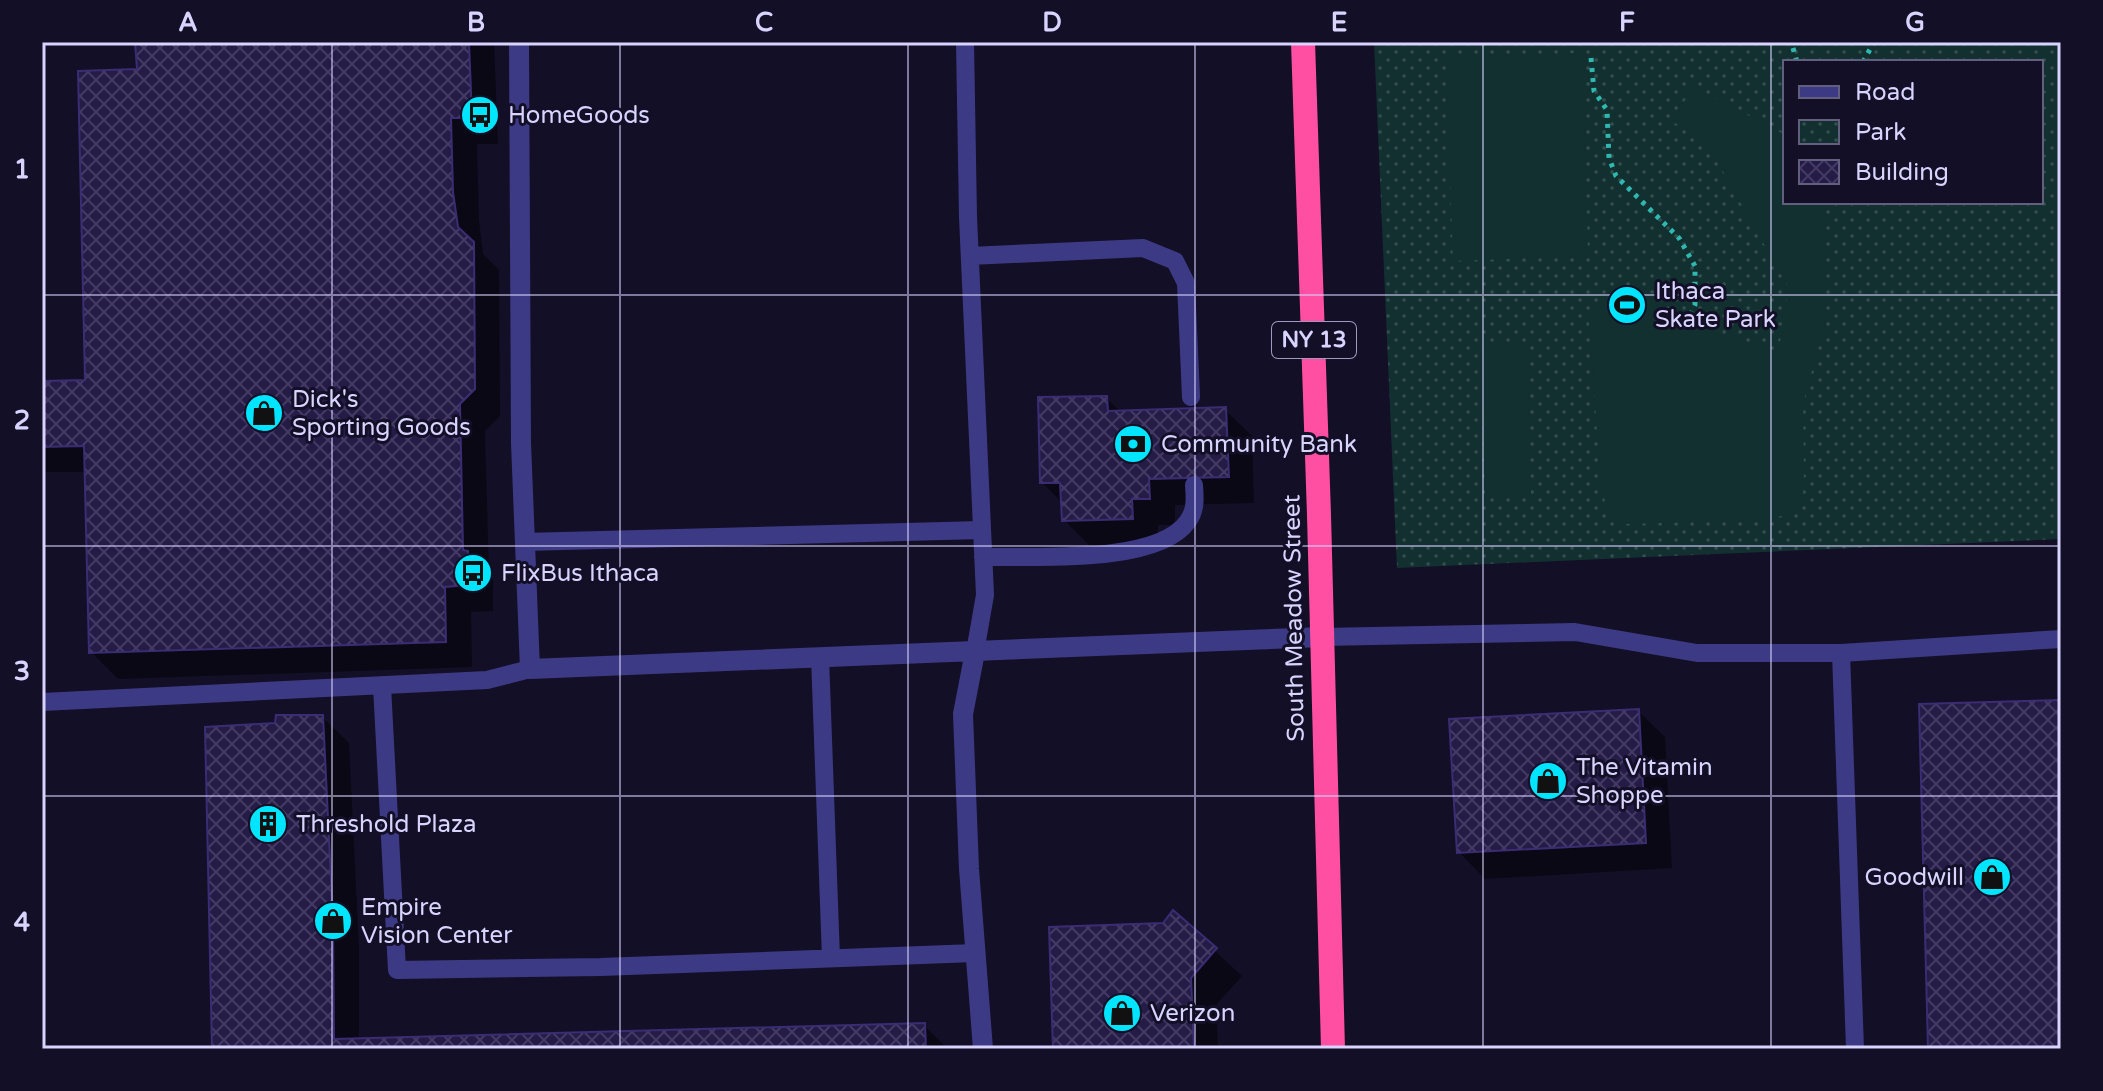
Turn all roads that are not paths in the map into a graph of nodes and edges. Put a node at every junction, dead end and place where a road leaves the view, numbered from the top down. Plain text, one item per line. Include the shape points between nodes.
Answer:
1 (519, 42) edge
2 (965, 42) edge
3 (1303, 42) edge
4 (970, 256) junction
5 (1191, 397) dead end
6 (1194, 485) dead end
7 (981, 530) junction
8 (524, 542) junction
9 (983, 557) junction
10 (1322, 637) junction
11 (2061, 639) edge
12 (975, 652) junction
13 (1841, 653) junction
14 (820, 657) junction
15 (530, 669) junction
16 (382, 686) junction
17 (42, 702) edge
18 (975, 953) junction
19 (831, 958) junction
20 (983, 1049) edge
21 (1333, 1049) edge
22 (1855, 1049) edge

1 - 8 street
2 - 4 lane
3 - 10 highway, South Meadow Street / NY 13
4 - 5 lane via 1143,248 1175,261 1186,283
4 - 7 lane
6 - 9 lane via 1195,506 1187,523 1143,550
7 - 8 lane
7 - 9 lane
8 - 15 street
9 - 12 lane via 985,595
10 - 12 street
10 - 13 lane via 1575,632 1697,653
10 - 21 highway, South Meadow Street / NY 13
11 - 13 lane
12 - 14 street
12 - 18 street via 963,714
13 - 22 lane
14 - 15 street
14 - 19 lane
15 - 16 lane via 487,680
16 - 17 lane
16 - 19 lane via 397,970
18 - 19 lane
18 - 20 street

